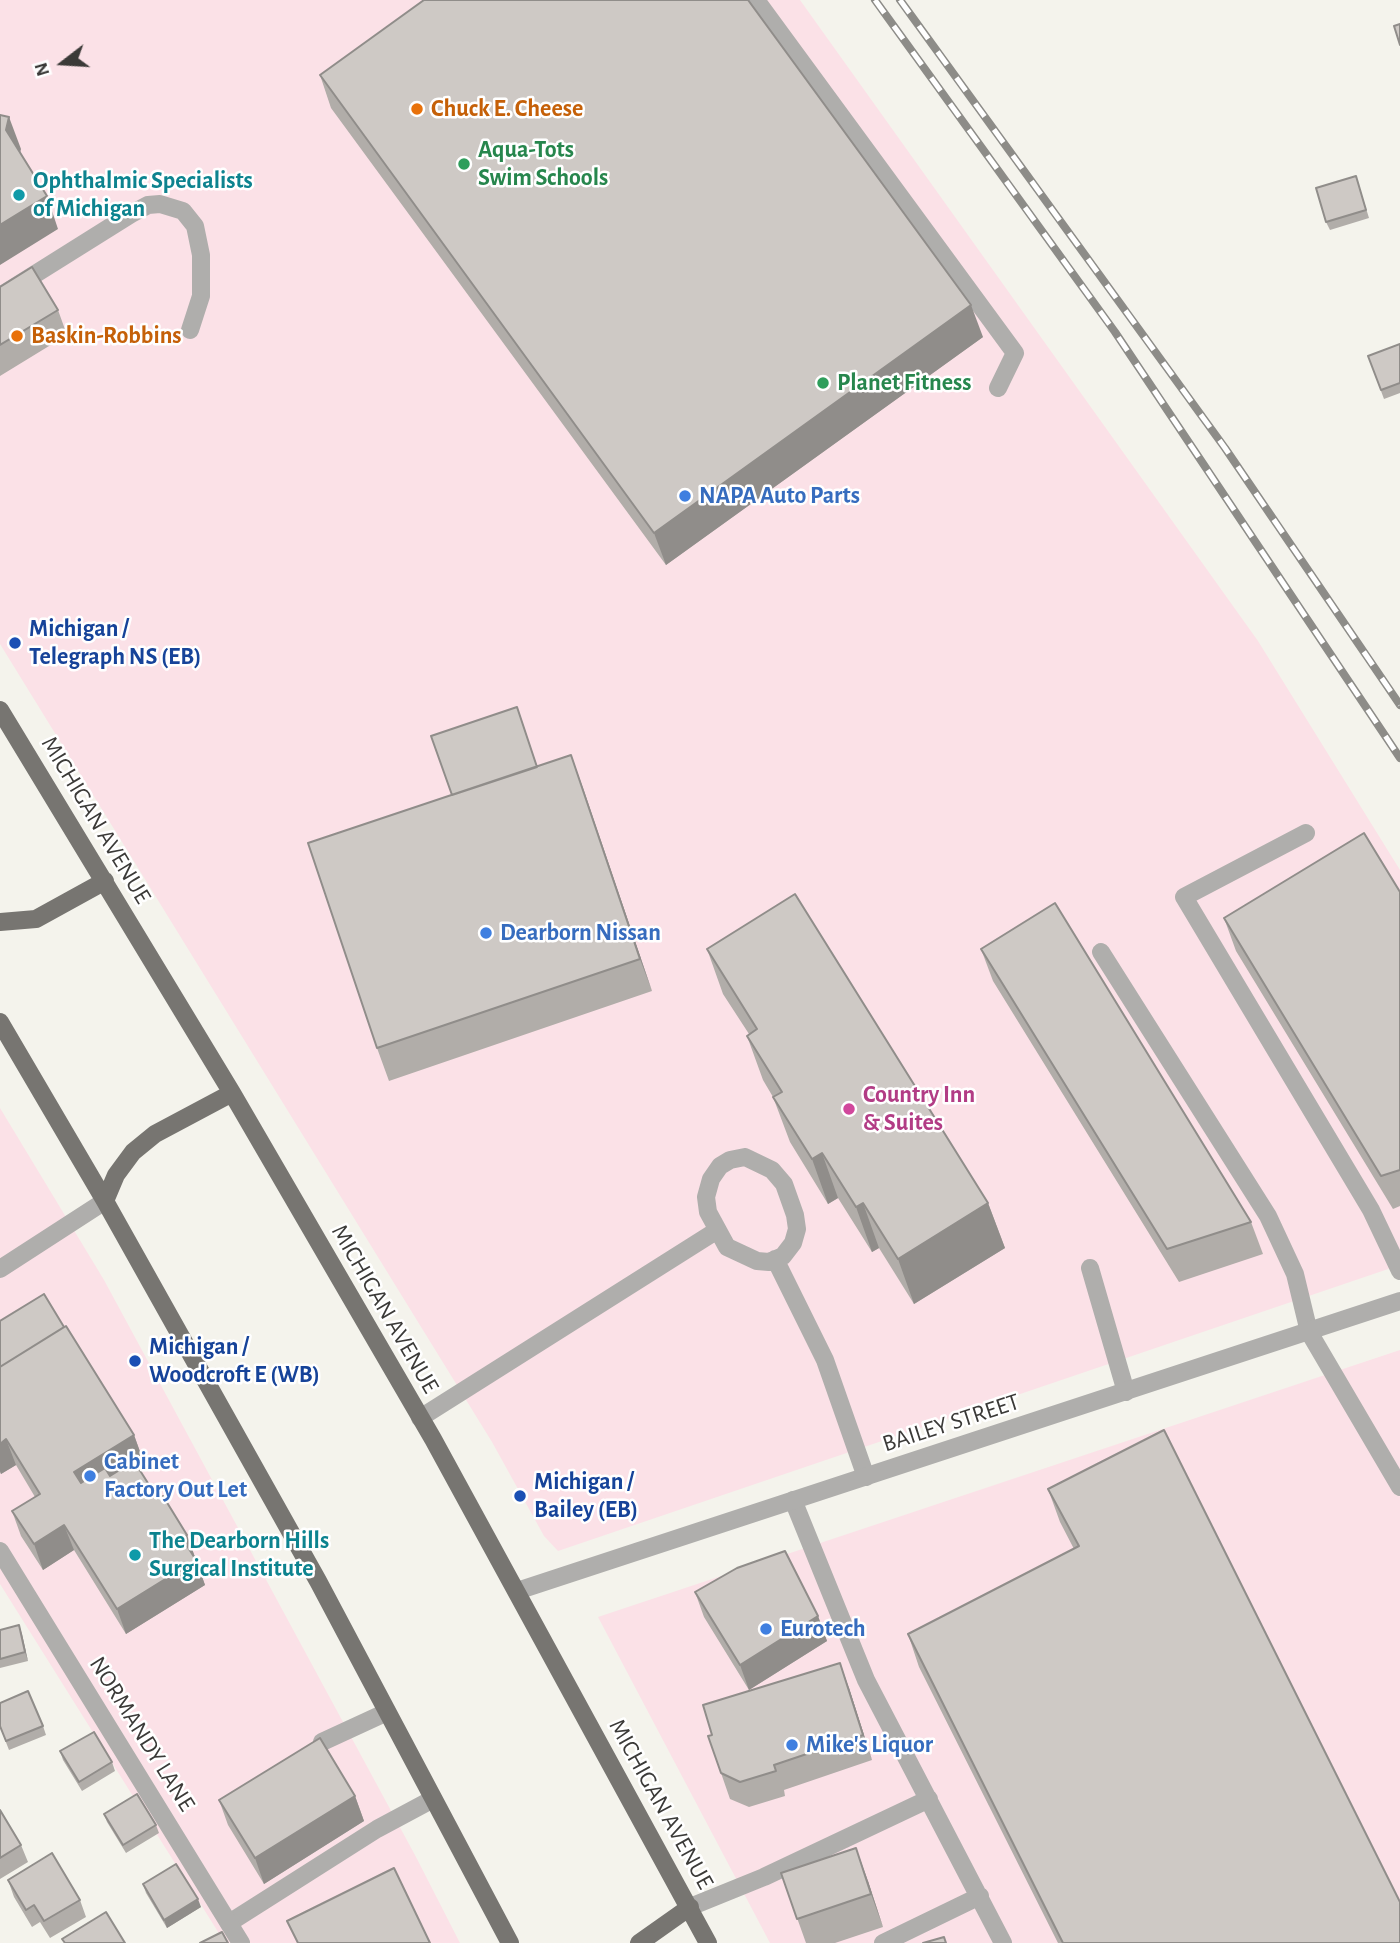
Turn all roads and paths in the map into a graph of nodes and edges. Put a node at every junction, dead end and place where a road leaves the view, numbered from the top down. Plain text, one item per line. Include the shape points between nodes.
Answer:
1 (756, 0) edge
2 (0, 296) edge
3 (190, 330) dead end
4 (998, 388) dead end
5 (0, 710) edge
6 (1306, 833) dead end
7 (105, 881) junction
8 (0, 922) edge
9 (1101, 952) dead end
10 (0, 1022) edge
11 (232, 1093) junction
12 (105, 1202) junction
13 (716, 1231) junction
14 (775, 1259) junction
15 (1090, 1268) dead end
16 (0, 1269) edge
17 (1400, 1271) edge
18 (1400, 1301) edge
19 (1309, 1332) junction
20 (1126, 1392) junction
21 (420, 1418) junction
22 (866, 1477) junction
23 (1400, 1487) edge
24 (793, 1500) junction
25 (0, 1551) edge
26 (517, 1591) junction
27 (387, 1712) junction
28 (322, 1742) edge
29 (433, 1798) junction
30 (929, 1798) junction
31 (980, 1896) junction
32 (690, 1907) junction
33 (229, 1923) junction
34 (241, 1943) edge
35 (509, 1943) edge
36 (639, 1943) edge
37 (708, 1943) edge
38 (883, 1943) edge
39 (1003, 1943) edge

1 - 4 street via 1015,353
2 - 3 street via 131,214 160,204 183,211 195,226 201,255 201,296
5 - 7 main road, MICHIGAN AVENUE
6 - 17 street via 1184,897 1371,1210
7 - 8 main road via 36,919
7 - 11 main road, MICHIGAN AVENUE
9 - 19 street via 1268,1216 1296,1274
10 - 12 main road
11 - 12 main road via 155,1134 133,1152 116,1175
11 - 21 main road, MICHIGAN AVENUE
12 - 16 street
12 - 27 main road
13 - 14 street via 737,1254 757,1261
13 - 14 street via 706,1197 711,1179 730,1160 745,1157 759,1162 784,1184 795,1215 793,1243
13 - 21 street
14 - 22 street via 825,1360
15 - 20 street
18 - 19 street, BAILEY STREET
19 - 20 street, BAILEY STREET
19 - 23 street
20 - 22 street, BAILEY STREET
21 - 26 main road, MICHIGAN AVENUE
22 - 24 street, BAILEY STREET
24 - 26 street, BAILEY STREET
24 - 30 street via 866,1680
25 - 33 street, NORMANDY LANE
26 - 32 main road, MICHIGAN AVENUE
27 - 28 street
27 - 29 main road
29 - 33 street
29 - 35 main road
30 - 31 street
30 - 32 street
31 - 38 street
31 - 39 street
32 - 36 main road
32 - 37 main road, MICHIGAN AVENUE
33 - 34 street, NORMANDY LANE

